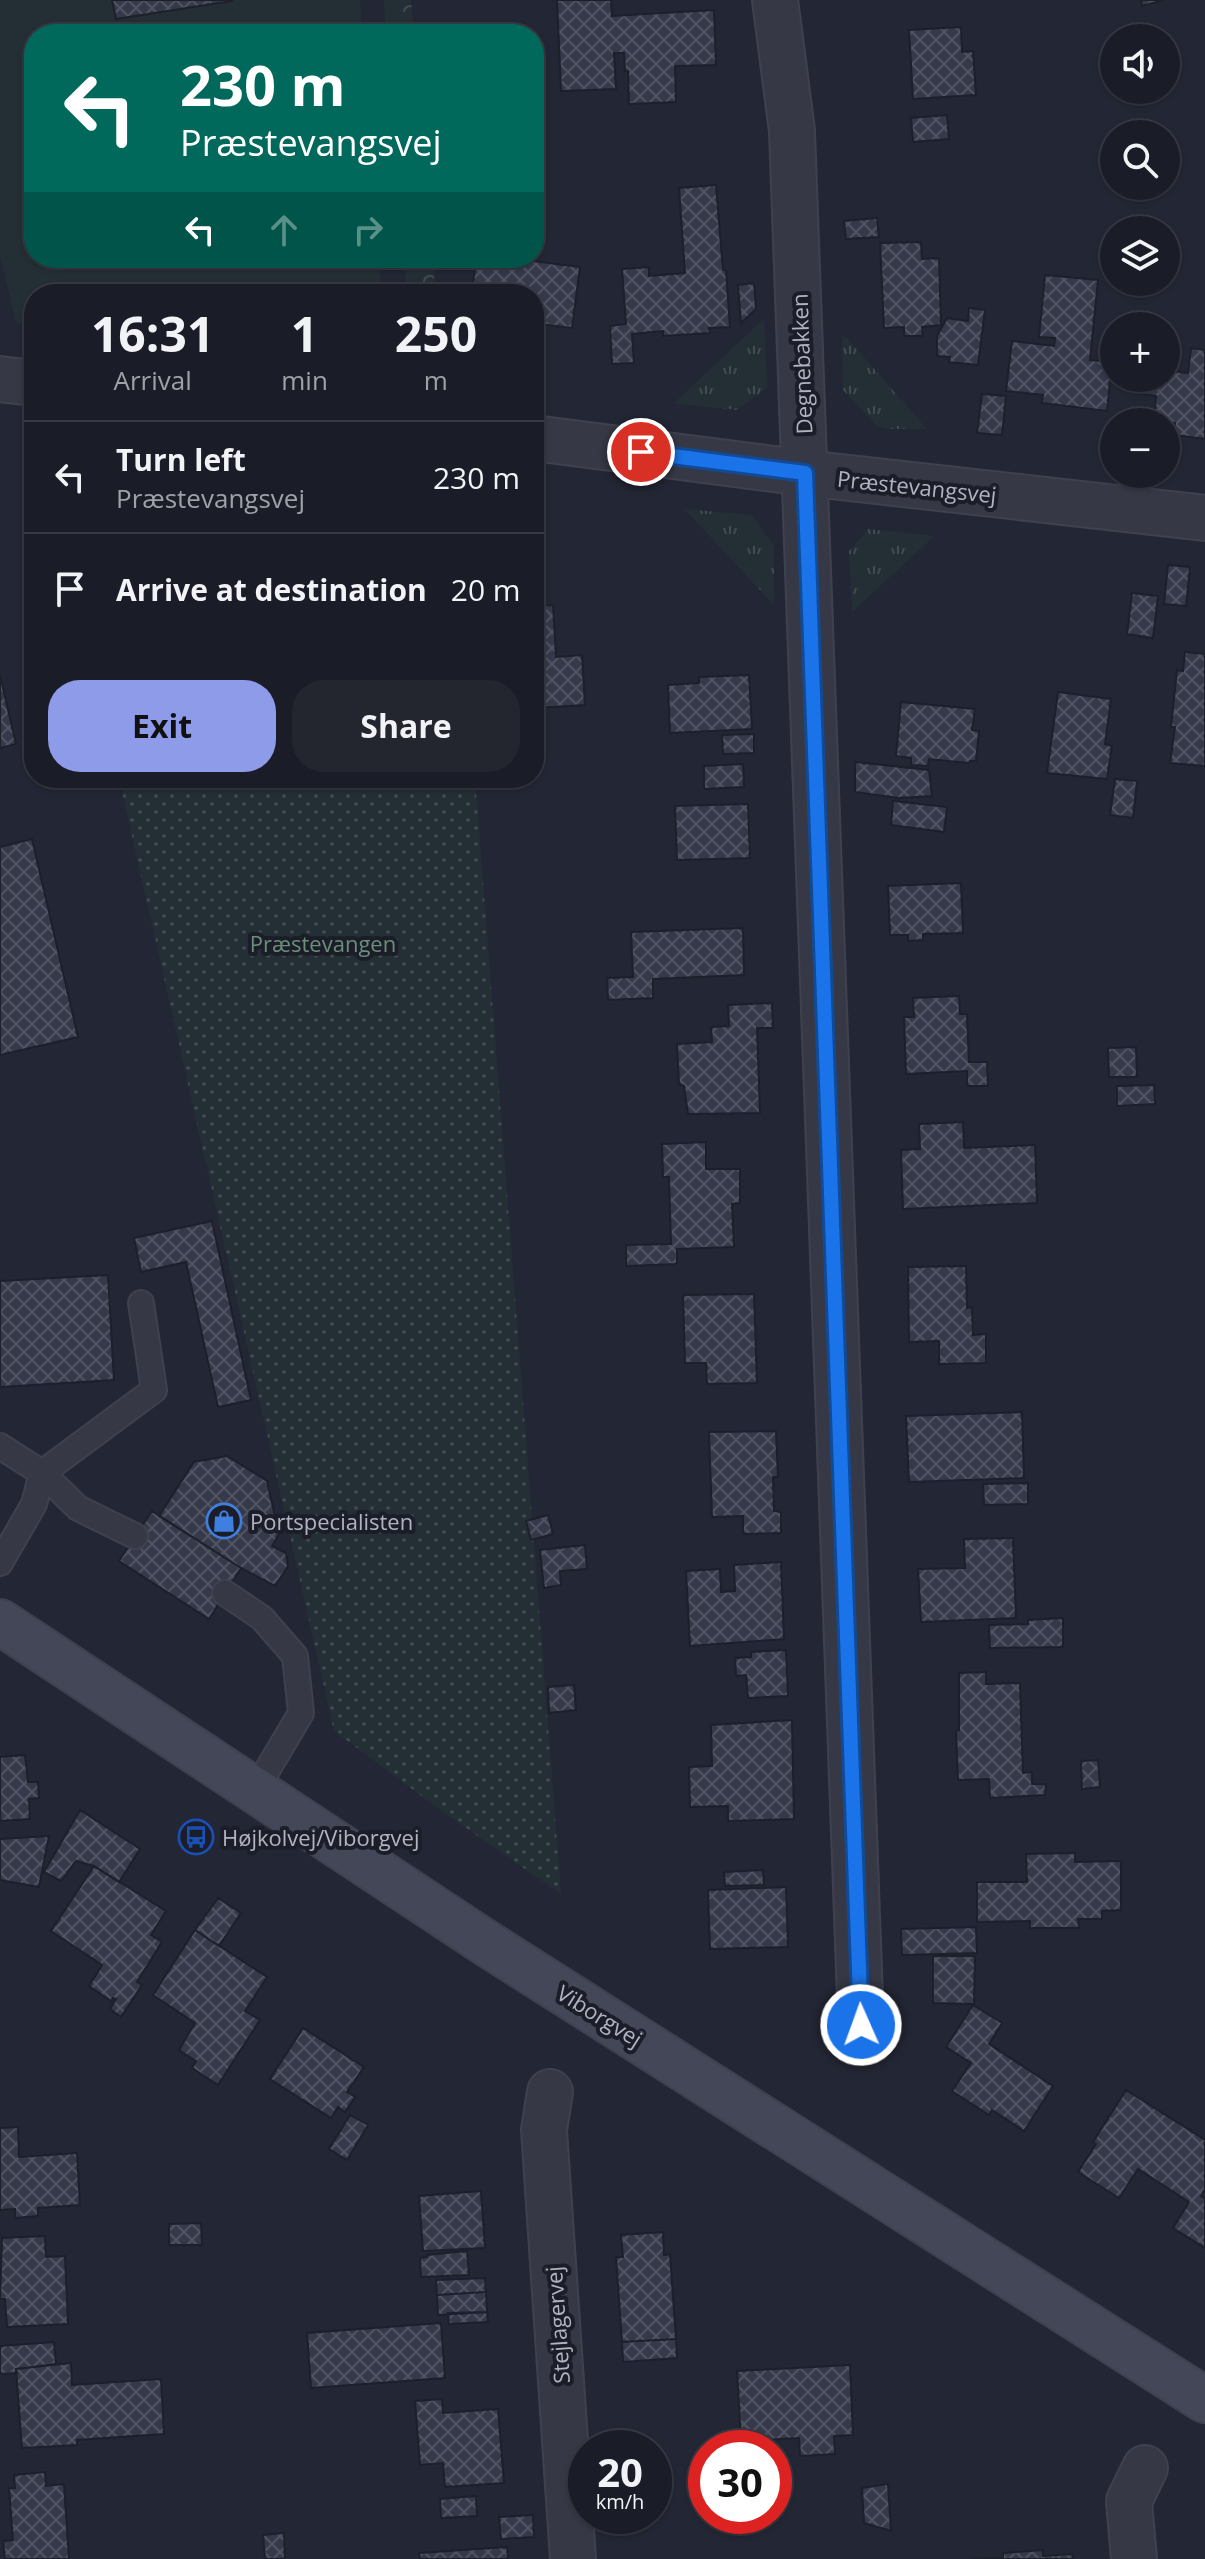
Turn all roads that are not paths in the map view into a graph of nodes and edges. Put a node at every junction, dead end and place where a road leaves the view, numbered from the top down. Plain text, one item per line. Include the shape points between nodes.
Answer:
1 (775, 0) edge
2 (0, 379) edge
3 (24, 382) edge
4 (544, 439) edge
5 (805, 473) junction
6 (1205, 518) edge
7 (141, 1303) dead end
8 (0, 1446) edge
9 (42, 1473) junction
10 (135, 1536) dead end
11 (0, 1563) edge
12 (225, 1593) dead end
13 (0, 1622) edge
14 (256, 1789) junction
15 (861, 2025) dead end
16 (550, 2092) dead end
17 (1205, 2400) edge
18 (1145, 2468) dead end
19 (573, 2559) edge
20 (1134, 2559) edge

1 - 5 street, Degnebakken via 792,131
2 - 3 street
4 - 5 street, Præstevangsvej
5 - 6 street, Præstevangsvej
5 - 15 street, Degnebakken
7 - 9 lane via 154,1390
8 - 9 lane
9 - 10 lane via 78,1508
9 - 11 lane via 34,1504
12 - 14 lane via 262,1618 295,1656 301,1713
13 - 14 street, Viborgvej
14 - 17 street, Viborgvej via 486,1943
16 - 19 street, Stejlagervej via 544,2130
18 - 20 street via 1129,2501

